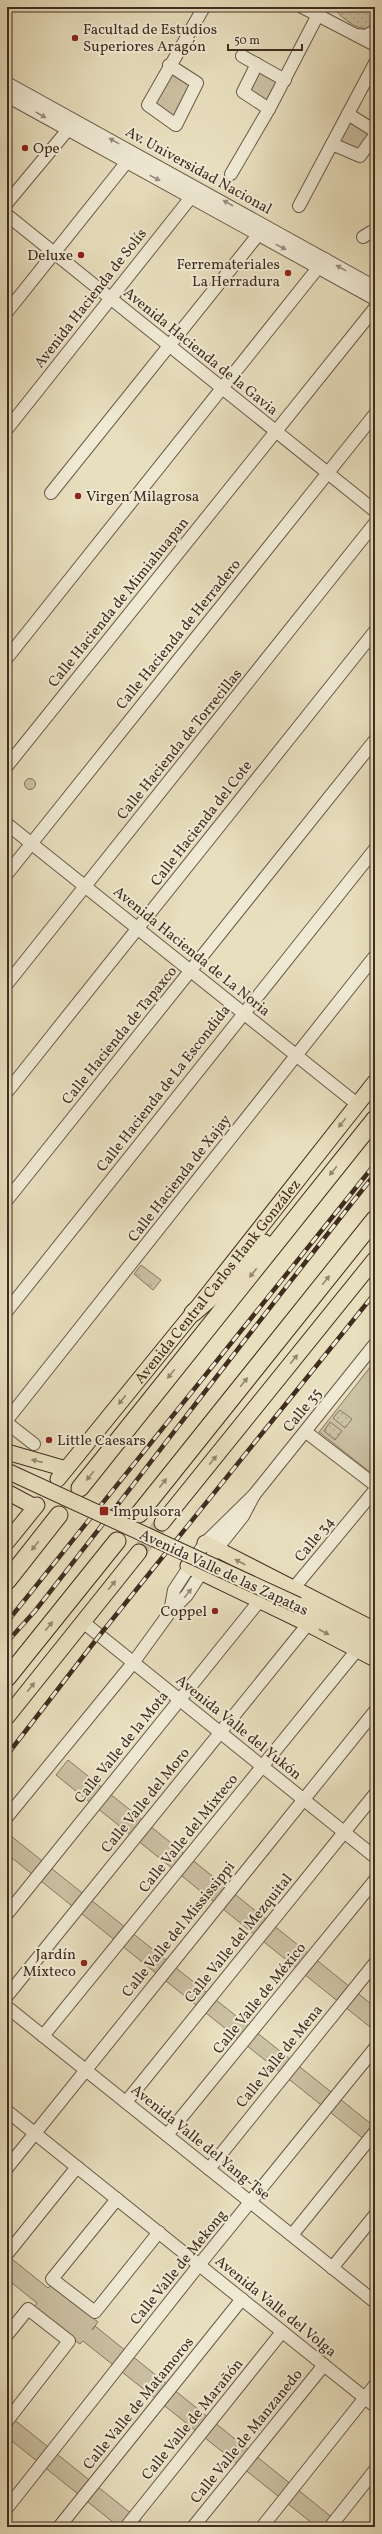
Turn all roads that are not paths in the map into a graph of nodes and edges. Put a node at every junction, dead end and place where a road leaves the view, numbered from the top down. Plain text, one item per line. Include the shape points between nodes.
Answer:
1 (204, 7) edge
2 (302, 7) edge
3 (320, 12) edge
4 (375, 31) edge
5 (355, 35) junction
6 (375, 45) edge
7 (242, 56) dead end
8 (375, 63) edge
9 (257, 64) junction
10 (169, 65) junction
11 (284, 80) junction
12 (7, 83) edge
13 (7, 96) edge
14 (269, 109) junction
15 (348, 114) junction
16 (78, 121) junction
17 (66, 130) junction
18 (375, 131) edge
19 (375, 135) edge
20 (332, 144) junction
21 (126, 163) junction
22 (231, 174) dead end
23 (199, 187) junction
24 (191, 197) junction
25 (7, 203) edge
26 (299, 206) dead end
27 (7, 215) edge
28 (258, 234) junction
29 (54, 253) junction
30 (322, 263) junction
31 (375, 287) edge
32 (111, 299) junction
33 (375, 299) edge
34 (375, 308) edge
35 (7, 312) edge
36 (169, 345) junction
37 (222, 388) junction
38 (375, 414) edge
39 (7, 429) edge
40 (275, 431) junction
41 (328, 473) junction
42 (51, 493) dead end
43 (375, 511) edge
44 (375, 523) edge
45 (375, 631) edge
46 (7, 658) edge
47 (375, 740) edge
48 (7, 766) edge
49 (7, 824) edge
50 (32, 843) junction
51 (375, 849) edge
52 (7, 874) edge
53 (85, 886) junction
54 (138, 928) junction
55 (375, 956) edge
56 (190, 970) junction
57 (7, 984) edge
58 (244, 1013) junction
59 (297, 1055) junction
60 (375, 1082) edge
61 (7, 1092) edge
62 (357, 1104) junction
63 (375, 1119) edge
64 (7, 1200) edge
65 (299, 1213) junction
66 (375, 1219) edge
67 (375, 1259) edge
68 (7, 1311) edge
69 (193, 1313) junction
70 (375, 1344) edge
71 (7, 1422) edge
72 (306, 1432) junction
73 (34, 1444) dead end
74 (7, 1452) edge
75 (7, 1471) edge
76 (375, 1486) edge
77 (80, 1488) dead end
78 (375, 1490) edge
79 (7, 1492) edge
80 (138, 1514) dead end
81 (59, 1515) dead end
82 (162, 1523) tunnel mouth
83 (117, 1541) dead end
84 (7, 1542) edge
85 (211, 1546) junction
86 (139, 1552) tunnel mouth
87 (195, 1569) junction
88 (262, 1572) junction
89 (276, 1580) junction
90 (7, 1581) edge
91 (294, 1588) junction
92 (253, 1597) junction
93 (277, 1608) junction
94 (83, 1622) junction
95 (308, 1624) junction
96 (375, 1630) edge
97 (375, 1645) edge
98 (32, 1647) junction
99 (357, 1650) junction
100 (375, 1659) edge
101 (133, 1663) junction
102 (7, 1678) edge
103 (7, 1688) edge
104 (179, 1700) junction
105 (375, 1711) edge
106 (7, 1717) edge
107 (220, 1733) junction
108 (262, 1766) junction
109 (375, 1794) edge
110 (304, 1800) junction
111 (7, 1817) edge
112 (344, 1832) junction
113 (375, 1857) edge
114 (375, 1880) edge
115 (7, 1914) edge
116 (375, 1963) edge
117 (7, 1996) edge
118 (7, 2007) edge
119 (43, 2036) junction
120 (375, 2048) edge
121 (86, 2070) junction
122 (126, 2102) junction
123 (7, 2111) edge
124 (375, 2132) edge
125 (35, 2133) junction
126 (167, 2135) junction
127 (77, 2167) junction
128 (7, 2168) edge
129 (208, 2169) junction
130 (117, 2199) junction
131 (250, 2202) junction
132 (375, 2215) edge
133 (159, 2232) junction
134 (292, 2235) junction
135 (7, 2254) edge
136 (199, 2265) junction
137 (332, 2268) junction
138 (242, 2299) junction
139 (375, 2302) edge
140 (282, 2332) junction
141 (7, 2335) edge
142 (324, 2365) junction
143 (375, 2385) edge
144 (365, 2398) junction
145 (375, 2406) edge
146 (7, 2421) edge
147 (375, 2470) edge
148 (7, 2508) edge
149 (59, 2527) edge
150 (126, 2527) edge
151 (193, 2527) edge
152 (262, 2527) edge
153 (330, 2527) edge

1 - 10 street
2 - 3 street
3 - 5 street
3 - 11 street
4 - 5 street via 366,36
5 - 6 street
7 - 9 street
8 - 15 street
9 - 11 street
9 - 14 street via 243,92
10 - 10 street via 148,106 176,124 197,83
11 - 14 street
12 - 16 street, Av. Universidad Nacional
13 -> 17 street, Av. Universidad Nacional
14 - 22 street
15 - 18 street
15 - 20 street
16 - 17 street
23 -> 16 street, Av. Universidad Nacional
17 - 21 street, Av. Universidad Nacional
17 - 25 street
19 - 20 street via 360,156
20 - 26 street
21 -> 24 street, Av. Universidad Nacional
21 - 29 street
23 - 24 street, Avenida Hacienda de Solís
30 -> 23 street, Av. Universidad Nacional
24 - 28 street, Av. Universidad Nacional
24 - 32 street, Avenida Hacienda de Solís
27 - 29 street, Avenida Hacienda de la Gavia
28 -> 30 street, Av. Universidad Nacional
28 - 36 street
29 - 32 street, Avenida Hacienda de la Gavia
29 - 35 street
31 -> 30 street, Av. Universidad Nacional
30 - 33 street, Av. Universidad Nacional
30 - 37 street
32 - 36 street, Avenida Hacienda de la Gavia
32 - 39 street, Avenida Hacienda de Solís
34 - 40 street, Calle Hacienda de Mimiahuapan
36 - 37 street, Avenida Hacienda de la Gavia
36 - 42 street
37 - 40 street, Avenida Hacienda de la Gavia
37 - 46 street
38 - 41 street, Calle Hacienda de Herradero
40 - 41 street, Avenida Hacienda de la Gavia
40 - 48 street, Calle Hacienda de Mimiahuapan
41 - 43 street, Avenida Hacienda de la Gavia
41 - 50 street, Calle Hacienda de Herradero
44 - 53 street, Calle Hacienda de Torrecillas
45 - 54 street, Calle Hacienda del Cote
47 - 56 street, Calle Hacienda de Tapaxco
49 - 50 street, Avenida Hacienda de La Noria
50 - 52 street, Calle Hacienda de Herradero
50 - 53 street, Avenida Hacienda de La Noria
51 - 58 street, Calle Hacienda de La Escondida
53 - 54 street, Avenida Hacienda de La Noria
53 - 57 street, Calle Hacienda de Torrecillas
54 - 56 street, Avenida Hacienda de La Noria
54 - 61 street, Calle Hacienda del Cote
55 - 59 street, Calle Hacienda de Xajay
56 - 58 street, Avenida Hacienda de La Noria
56 - 64 street, Calle Hacienda de Tapaxco
58 - 59 street, Avenida Hacienda de La Noria
58 - 68 street, Calle Hacienda de La Escondida
59 - 62 street, Avenida Hacienda de La Noria
59 - 71 street, Calle Hacienda de Xajay
60 - 62 main road, Avenida Central Carlos Hank González
62 -> 69 main road, Avenida Central Carlos Hank González
63 -> 65 highway, Avenida Central Carlos Hank González
65 - 69 highway via 272,1234 228,1282
65 -> 77 highway, Avenida Central Carlos Hank González
80 -> 66 highway
82 -> 67 main road
69 -> 74 main road, Avenida Central Carlos Hank González via 62,1474
70 - 72 street, Calle 35
71 - 73 street
72 - 76 street
72 - 85 street, Calle 35 via 254,1495 243,1516
75 - 97 main road, Avenida Valle de las Zapatas, bridge via 298,1605
78 - 91 street, Calle 34
79 - 84 main road via 36,1506
81 -> 90 highway
98 -> 83 highway
85 - 87 street, Calle 35
88 -> 85 main road, Avenida Valle de las Zapatas
94 -> 86 main road
87 - 92 main road, Avenida Valle de las Zapatas
87 - 101 street via 174,1590 170,1612
88 - 89 main road, Avenida Valle de las Zapatas
88 - 92 main road
89 - 91 main road, Avenida Valle de las Zapatas
89 - 92 street, Calle Valle de la Mota
91 - 93 street, Calle 34
91 - 96 main road, Avenida Valle de las Zapatas
92 - 93 main road, Avenida Valle de las Zapatas
92 - 104 street, Calle Valle de la Mota
93 - 95 main road, Avenida Valle de las Zapatas
94 - 101 street, Avenida Valle del Yukón
106 -> 94 main road
95 -> 99 main road, Avenida Valle de las Zapatas
95 - 107 street, Calle Valle del Moro
98 - 102 highway
98 - 103 highway
99 - 100 main road, Avenida Valle de las Zapatas
99 - 108 street, Calle Valle del Mixteco
101 - 104 street, Avenida Valle del Yukón
101 - 111 street
104 - 107 street, Avenida Valle del Yukón
104 - 115 street, Calle Valle de la Mota
105 - 110 street, Calle Valle del Mississippi
107 - 108 street, Avenida Valle del Yukón
107 - 117 street, Calle Valle del Moro
108 - 110 street, Avenida Valle del Yukón
108 - 119 street, Calle Valle del Mixteco
109 - 112 street, Calle Valle del Mezquital
110 - 112 street, Avenida Valle del Yukón
110 - 121 street, Calle Valle del Mississippi
112 - 113 street, Avenida Valle del Yukón
112 - 122 street, Calle Valle del Mezquital
114 - 126 street, Calle Valle de México
116 - 129 street, Calle Valle de Mena
118 - 119 street, Avenida Valle del Yang-Tse
119 - 121 street, Avenida Valle del Yang-Tse
120 - 131 street, Calle Valle de Mekong
121 - 122 street, Avenida Valle del Yang-Tse
121 - 125 street, Calle Valle del Mississippi
122 - 126 street, Avenida Valle del Yang-Tse
123 - 125 street, Avenida Valle del Volga
124 - 134 street
125 - 127 street, Avenida Valle del Volga
125 - 128 street, Calle Valle del Mississippi
126 - 129 street, Avenida Valle del Yang-Tse
127 - 130 street, Avenida Valle del Volga
127 - 135 street
129 - 131 street, Avenida Valle del Yang-Tse
130 - 133 street, Avenida Valle del Volga
130 - 133 street via 52,2279 95,2312
131 - 134 street, Avenida Valle del Yang-Tse
131 - 136 street, Calle Valle de Mekong
132 - 137 street
133 - 136 street, Avenida Valle del Volga
134 - 137 street, Avenida Valle del Yang-Tse
136 - 138 street, Avenida Valle del Volga
136 - 148 street, Calle Valle de Mekong
137 - 139 street, Avenida Valle del Yang-Tse
138 - 140 street, Avenida Valle del Volga
138 - 149 street, Calle Valle de Matamoros
140 - 142 street, Avenida Valle del Volga
140 - 150 street, Calle Valle de Marañón
141 - 146 street via 28,2309 69,2341
142 - 144 street, Avenida Valle del Volga
142 - 151 street, Calle Valle de Manzanedo
143 - 144 street
144 - 145 street, Avenida Valle del Volga
144 - 152 street
147 - 153 street

